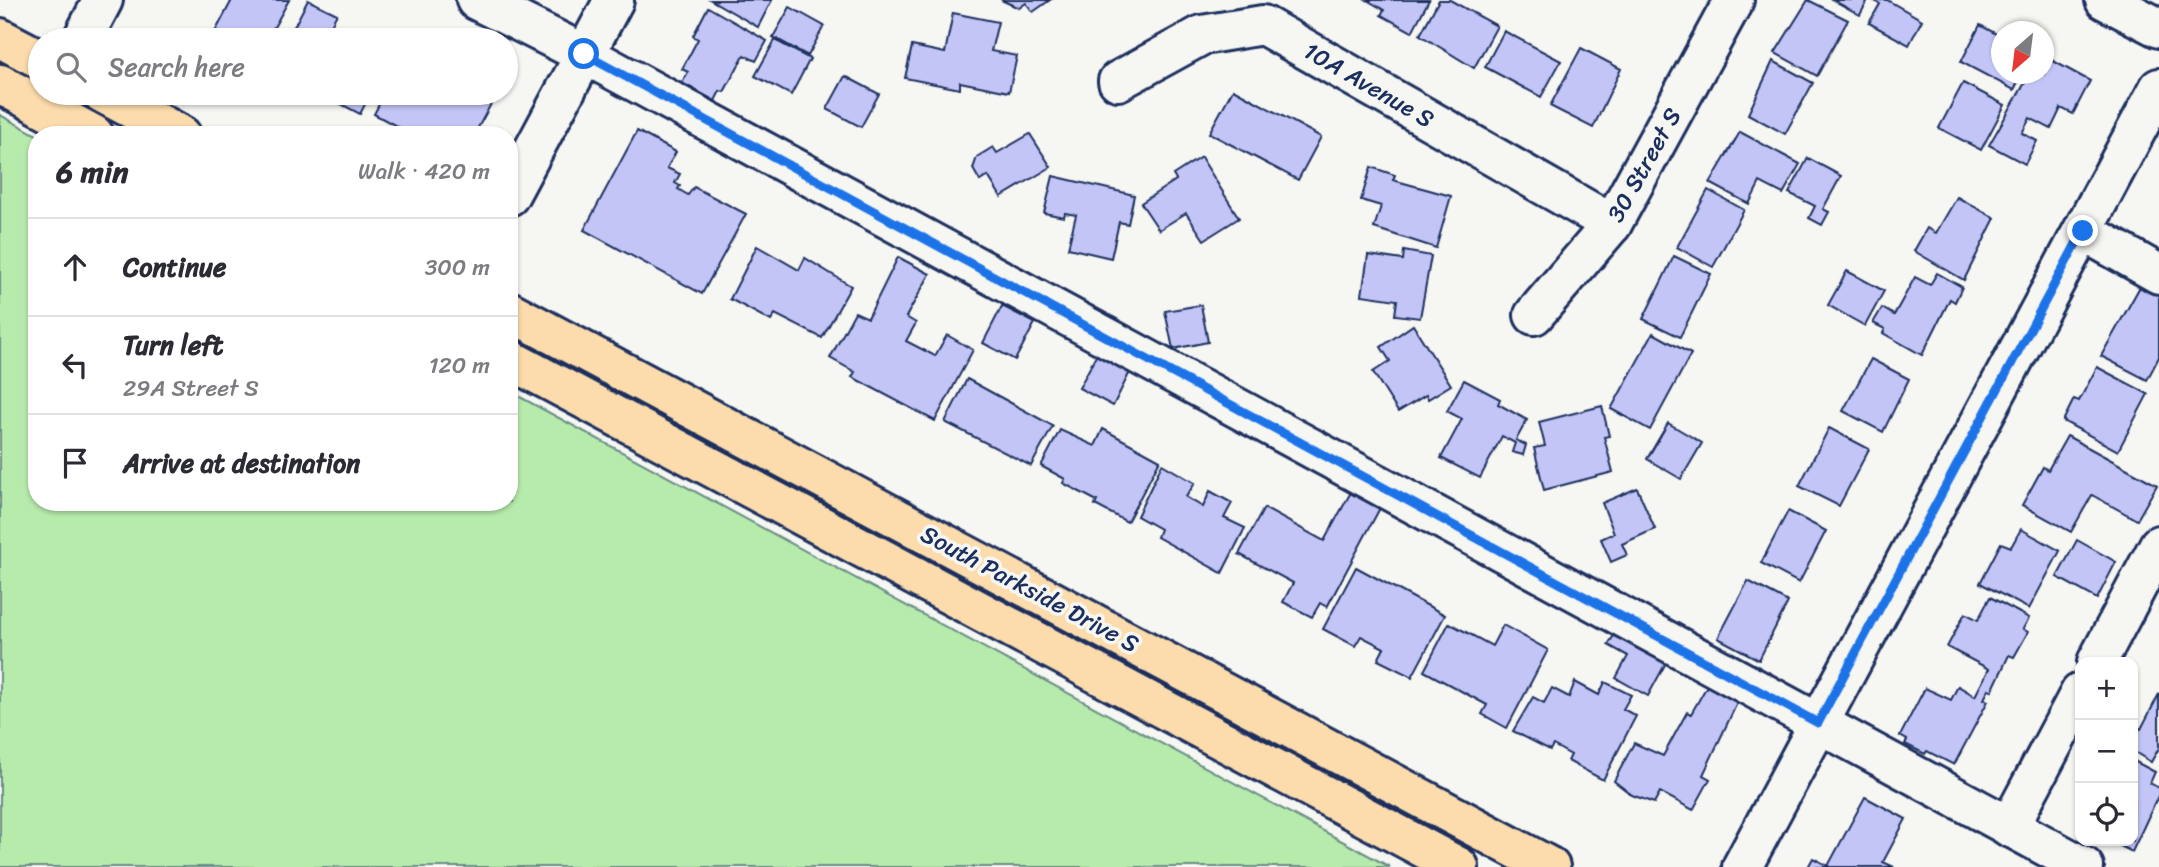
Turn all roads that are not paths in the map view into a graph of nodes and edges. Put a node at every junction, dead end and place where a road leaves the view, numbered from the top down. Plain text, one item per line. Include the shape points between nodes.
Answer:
1 (103, 0) edge
2 (476, 0) edge
3 (614, 0) edge
4 (1734, 0) edge
5 (2105, 0) edge
6 (1262, 13) edge
7 (88, 28) edge
8 (2159, 28) edge
9 (0, 38) edge
10 (28, 53) edge
11 (584, 54) junction
12 (1118, 81) dead end
13 (0, 84) edge
14 (2159, 88) edge
15 (28, 94) edge
16 (55, 105) edge
17 (125, 105) edge
18 (82, 126) edge
19 (164, 126) edge
20 (518, 179) edge
21 (1612, 224) junction
22 (2083, 231) junction
23 (2159, 274) edge
24 (1534, 315) dead end
25 (518, 316) edge
26 (518, 364) edge
27 (2159, 545) edge
28 (2100, 657) edge
29 (2075, 702) edge
30 (1818, 723) junction
31 (2009, 827) junction
32 (1459, 867) edge
33 (1550, 867) edge
34 (1742, 867) edge
35 (2084, 867) edge

1 - 7 street
2 - 11 street
3 - 11 street
4 - 21 street, 30 Street S
5 - 8 street
6 - 12 street, 10A Avenue S via 1202,35
6 - 21 street, 10A Avenue S
9 - 10 main road
11 - 20 street
11 - 30 street
13 - 15 main road
14 - 22 street
16 - 18 main road
17 - 19 main road
21 - 24 street, 30 Street S
22 - 23 street
22 - 30 street
25 - 33 main road, South Parkside Drive S
26 - 32 main road, South Parkside Drive S
27 - 28 street
29 - 31 street
30 - 31 street
30 - 34 street
31 - 35 street

